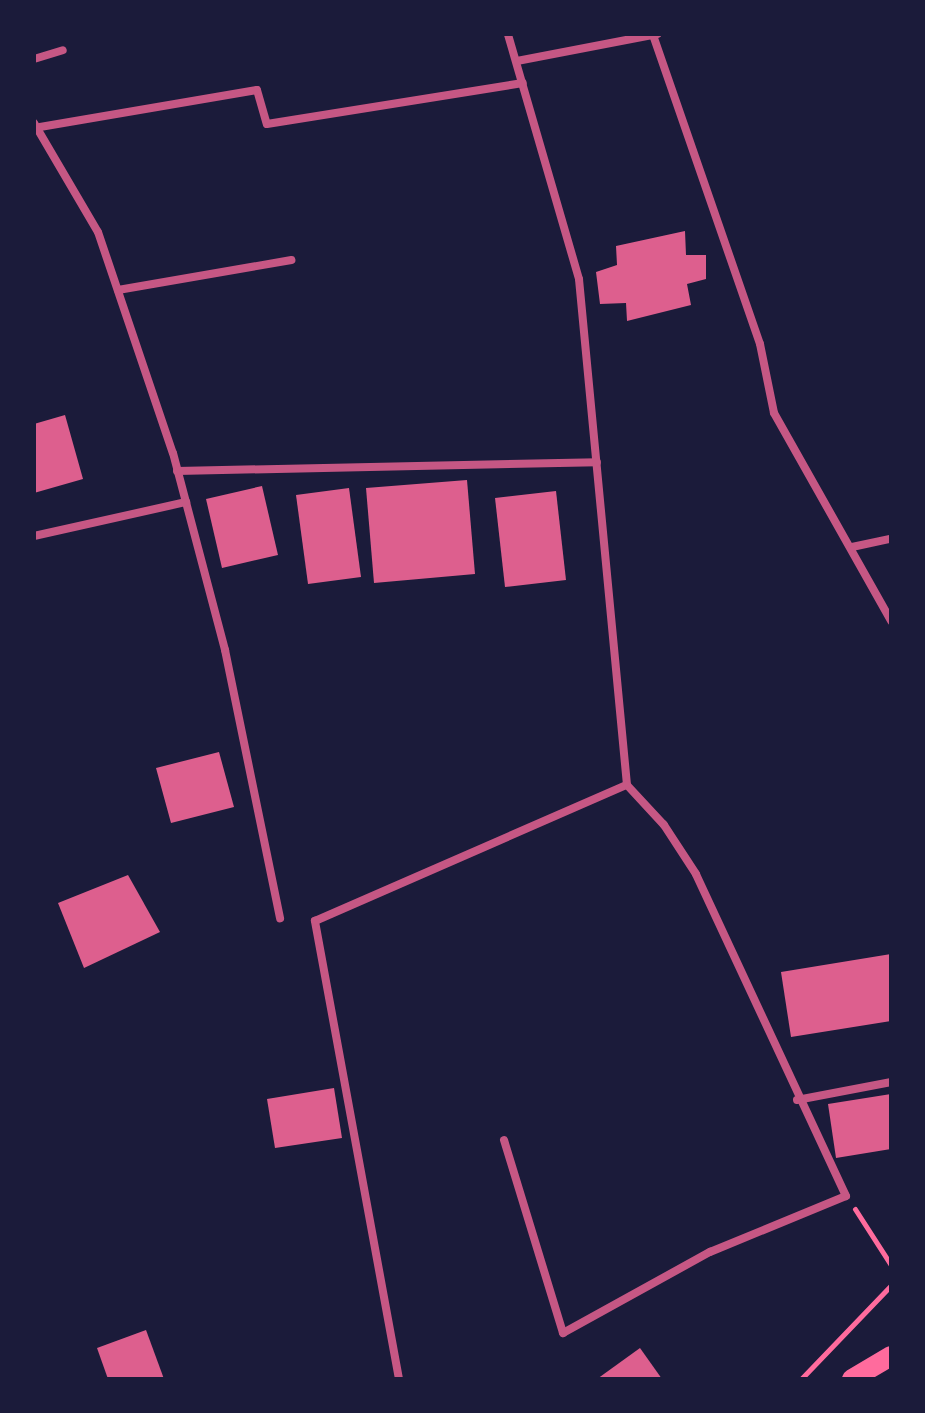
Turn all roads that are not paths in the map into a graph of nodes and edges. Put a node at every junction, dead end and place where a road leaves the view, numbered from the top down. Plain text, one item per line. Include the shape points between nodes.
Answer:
1 (508, 34) edge
2 (655, 34) edge
3 (63, 50) dead end
4 (34, 59) edge
5 (517, 61) junction
6 (523, 83) junction
7 (37, 125) edge
8 (291, 260) dead end
9 (118, 290) junction
10 (597, 462) junction
11 (177, 471) junction
12 (186, 502) junction
13 (34, 536) edge
14 (891, 539) edge
15 (852, 547) junction
16 (891, 621) edge
17 (627, 785) junction
18 (280, 918) dead end
19 (891, 1082) edge
20 (797, 1100) junction
21 (504, 1140) dead end
22 (891, 1356) edge
23 (891, 1365) edge
24 (399, 1379) edge
25 (852, 1379) edge
26 (875, 1379) edge

1 - 5 street
2 - 5 street
2 - 15 street via 760,344 774,413
3 - 4 street
5 - 6 street
6 - 7 street via 267,124 257,90
6 - 10 street via 579,279
7 - 9 street via 98,232
8 - 9 street
9 - 11 street
10 - 11 street
10 - 17 street
11 - 12 street
12 - 13 street
12 - 18 street via 225,650
14 - 15 street
15 - 16 street
17 - 20 street via 664,825 696,874
17 - 24 street via 315,921
19 - 20 street
20 - 21 street via 846,1196 710,1252 563,1333
22 - 25 highway
23 - 26 highway

